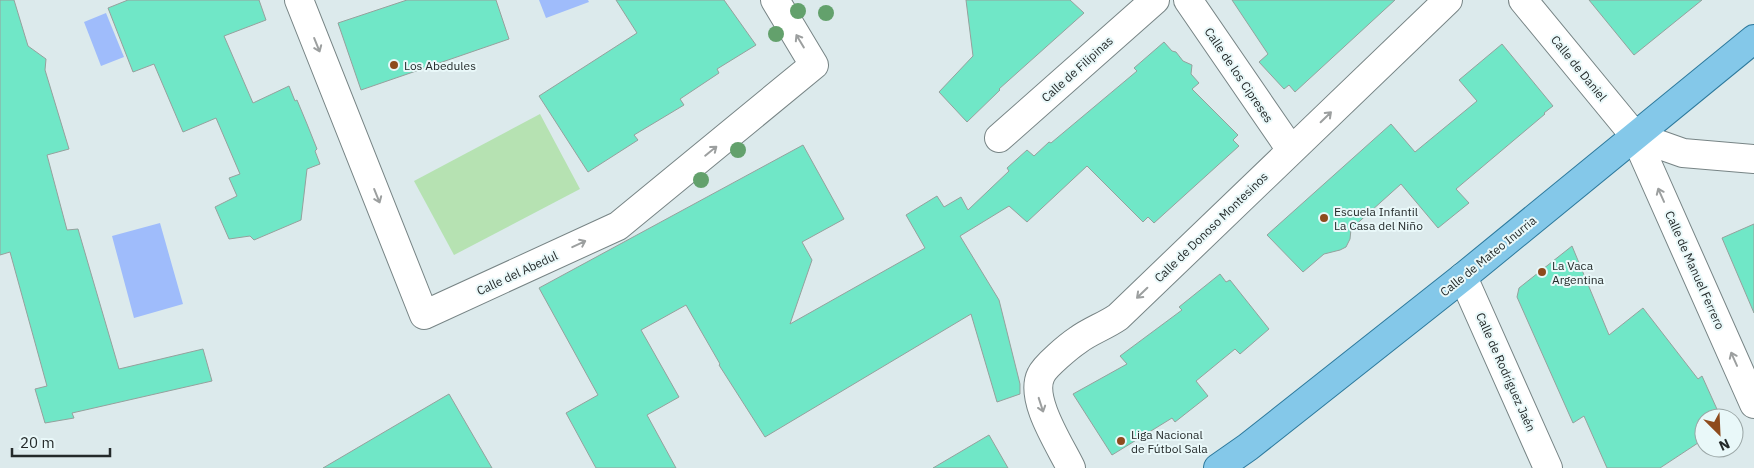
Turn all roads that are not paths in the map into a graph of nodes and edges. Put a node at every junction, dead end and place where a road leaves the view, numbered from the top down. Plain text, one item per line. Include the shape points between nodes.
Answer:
1 (299, 0) edge
2 (775, 0) edge
3 (1155, 0) edge
4 (1188, 0) edge
5 (1448, 0) edge
6 (1523, 0) edge
7 (1754, 39) edge
8 (1635, 136) junction
9 (999, 138) dead end
10 (1291, 150) junction
11 (1754, 159) edge
12 (1463, 277) junction
13 (1754, 404) edge
14 (1071, 468) edge
15 (1218, 468) edge
16 (1548, 468) edge

1 -> 2 street, Calle del Abedul via 424,316 618,226 814,65
3 - 9 street, Calle de Filipinas
4 - 10 street, Calle de los Cipreses
10 -> 5 street, Calle de Donoso Montesinos
6 - 8 street, Calle de Daniel
7 - 8 main road, Calle de Mateo Inurria
8 - 11 street via 1683,153
8 - 12 main road, Calle de Mateo Inurria
13 -> 8 street, Calle de Manuel Ferrero
10 -> 14 street, Calle de Donoso Montesinos via 1118,317 1079,339 1042,372 1038,386 1040,403
12 - 15 main road, Calle de Mateo Inurria
12 - 16 street, Calle de Rodríguez Jaén

